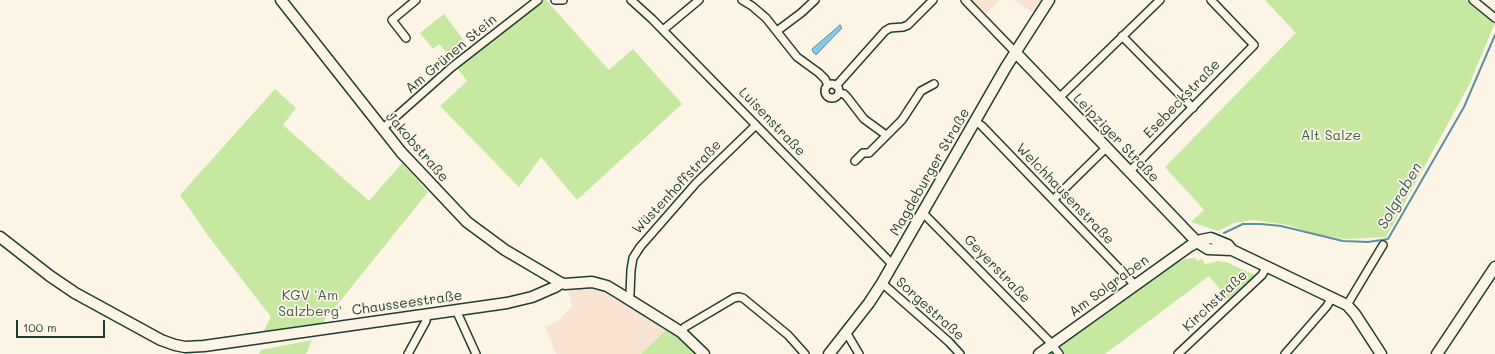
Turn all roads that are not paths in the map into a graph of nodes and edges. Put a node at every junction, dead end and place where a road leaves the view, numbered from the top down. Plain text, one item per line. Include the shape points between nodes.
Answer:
1 (281, 0) edge
2 (416, 0) edge
3 (538, 0) edge
4 (631, 0) edge
5 (699, 0) edge
6 (742, 0) edge
7 (815, 0) edge
8 (933, 0) edge
9 (965, 0) edge
10 (1049, 0) edge
11 (1160, 0) edge
12 (1211, 0) edge
13 (1473, 0) edge
14 (1495, 18) edge
15 (663, 30) junction
16 (777, 31) junction
17 (1122, 36) junction
18 (406, 38) dead end
19 (1016, 53) junction
20 (934, 84) dead end
21 (828, 85) junction
22 (838, 90) junction
23 (1059, 98) junction
24 (1192, 108) junction
25 (975, 121) junction
26 (756, 124) junction
27 (382, 129) junction
28 (886, 135) junction
29 (1106, 148) junction
30 (855, 161) dead end
31 (1129, 172) junction
32 (1053, 200) junction
33 (923, 213) junction
34 (0, 237) edge
35 (1197, 242) junction
36 (1383, 245) dead end
37 (894, 264) junction
38 (1267, 266) junction
39 (1495, 267) edge
40 (561, 283) junction
41 (882, 283) junction
42 (1135, 285) junction
43 (628, 298) junction
44 (1332, 298) junction
45 (1347, 305) junction
46 (456, 310) junction
47 (427, 315) junction
48 (681, 332) junction
49 (846, 332) junction
50 (1052, 345) junction
51 (408, 354) edge
52 (476, 354) edge
53 (704, 354) edge
54 (805, 354) edge
55 (828, 354) edge
56 (859, 354) edge
57 (960, 354) edge
58 (1039, 354) edge
59 (1059, 354) edge
60 (1178, 354) edge
61 (1285, 354) edge
62 (1381, 354) edge
63 (1437, 354) edge

1 - 27 street, Jakobstraße
2 - 18 street via 392,20
3 - 27 street, Am Grünen Stein via 452,67
4 - 15 street, Luisenstraße
5 - 15 street
6 - 16 street via 766,18
7 - 16 street
8 - 22 street via 908,25 885,31
9 - 19 street
10 - 19 street, Magdeburger Straße
11 - 17 street
12 - 24 street, Esebeckstraße via 1254,45
13 - 14 street
15 - 26 street, Luisenstraße
16 - 21 street via 797,57 825,79
17 - 23 street
17 - 24 street
19 - 23 street, Leipziger Straße
19 - 25 street, Magdeburger Straße
20 - 28 street via 921,91 902,120
21 - 22 street via 833,84
21 - 22 street via 825,91 827,96 835,98
22 - 28 street via 847,97 864,119
23 - 29 street, Leipziger Straße
24 - 31 street, Esebeckstraße
25 - 32 street, Welchhausenstraße
25 - 33 street, Magdeburger Straße
26 - 37 street, Luisenstraße
26 - 43 street, Wüstenhoffstraße via 690,189 640,247 633,258
27 - 40 street, Jakobstraße via 426,180 468,222 505,250
28 - 30 street via 869,153 863,153
29 - 31 street, Leipziger Straße
29 - 32 street
31 - 35 street, Leipziger Straße
32 - 42 street, Welchhausenstraße
33 - 37 street, Magdeburger Straße
33 - 50 street, Geyerstraße
34 - 47 street, Chausseestraße via 71,291 160,340 175,345 204,346
35 - 38 street, Leipziger Straße via 1208,249 1232,250
35 - 42 street, Am Solgraben
36 - 45 street
37 - 41 street, Magdeburger Straße
38 - 44 street, Leipziger Straße
38 - 60 street, Kirchstraße via 1261,277
39 - 63 street
40 - 43 street, Chausseestraße via 599,283
40 - 46 street, Chausseestraße via 555,288 525,299
41 - 49 street, Magdeburger Straße
41 - 57 street, Sorgestraße
42 - 50 street, Am Solgraben
43 - 48 street, Chausseestraße
44 - 45 street, Leipziger Straße
44 - 61 street via 1328,306
45 - 62 street, Leipziger Straße via 1356,314
46 - 47 street, Chausseestraße
46 - 52 street
47 - 51 street
48 - 53 street, Chausseestraße
48 - 54 street via 685,327 739,297 788,335
49 - 55 street, Magdeburger Straße
49 - 56 street
50 - 58 street, Am Solgraben
50 - 59 street, Geyerstraße

